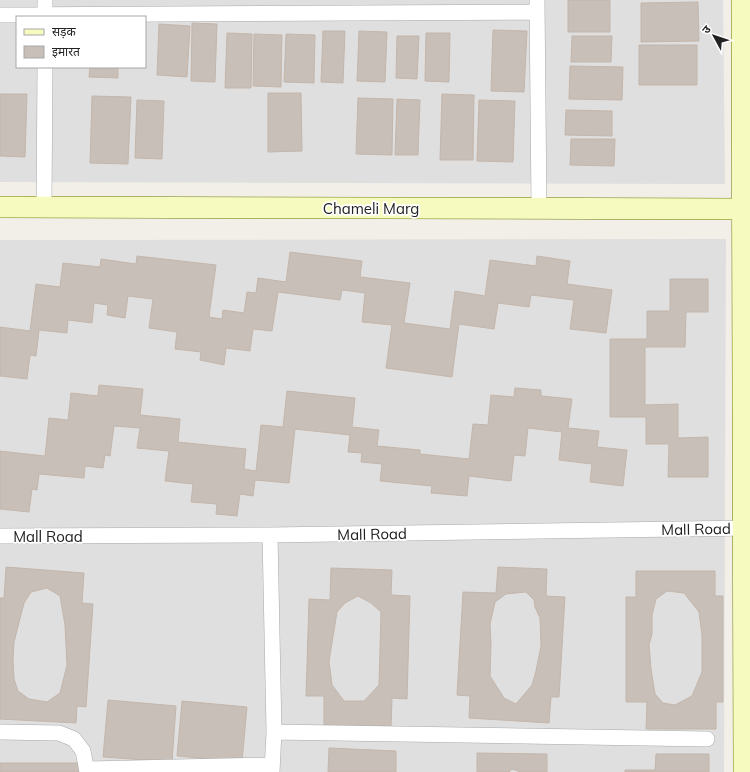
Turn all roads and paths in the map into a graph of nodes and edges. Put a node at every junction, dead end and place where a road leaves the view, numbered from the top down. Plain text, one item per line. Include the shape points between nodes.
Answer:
1 (742, 0) edge
2 (398, 6) edge
3 (536, 6) edge
4 (45, 11) edge
5 (0, 15) edge
6 (45, 68) edge
7 (746, 157) edge
8 (0, 207) edge
9 (44, 207) junction
10 (539, 208) junction
11 (743, 209) junction
12 (747, 529) edge
13 (270, 535) junction
14 (0, 536) edge
15 (0, 732) edge
16 (274, 732) junction
17 (707, 739) dead end
18 (272, 768) edge
19 (87, 770) edge
20 (744, 772) edge

1 - 7 street
2 - 3 street
2 - 4 street
3 - 10 street
4 - 5 street
6 - 9 street
7 - 11 street
8 - 9 street, Chameli Marg
9 - 10 street, Chameli Marg
10 - 11 street, Chameli Marg
11 - 12 street
12 - 13 street, Mall Road
12 - 20 street
13 - 14 street, Mall Road
13 - 16 street
15 - 19 street via 59,733 74,739 83,750
16 - 17 street
16 - 18 street
18 - 19 street

